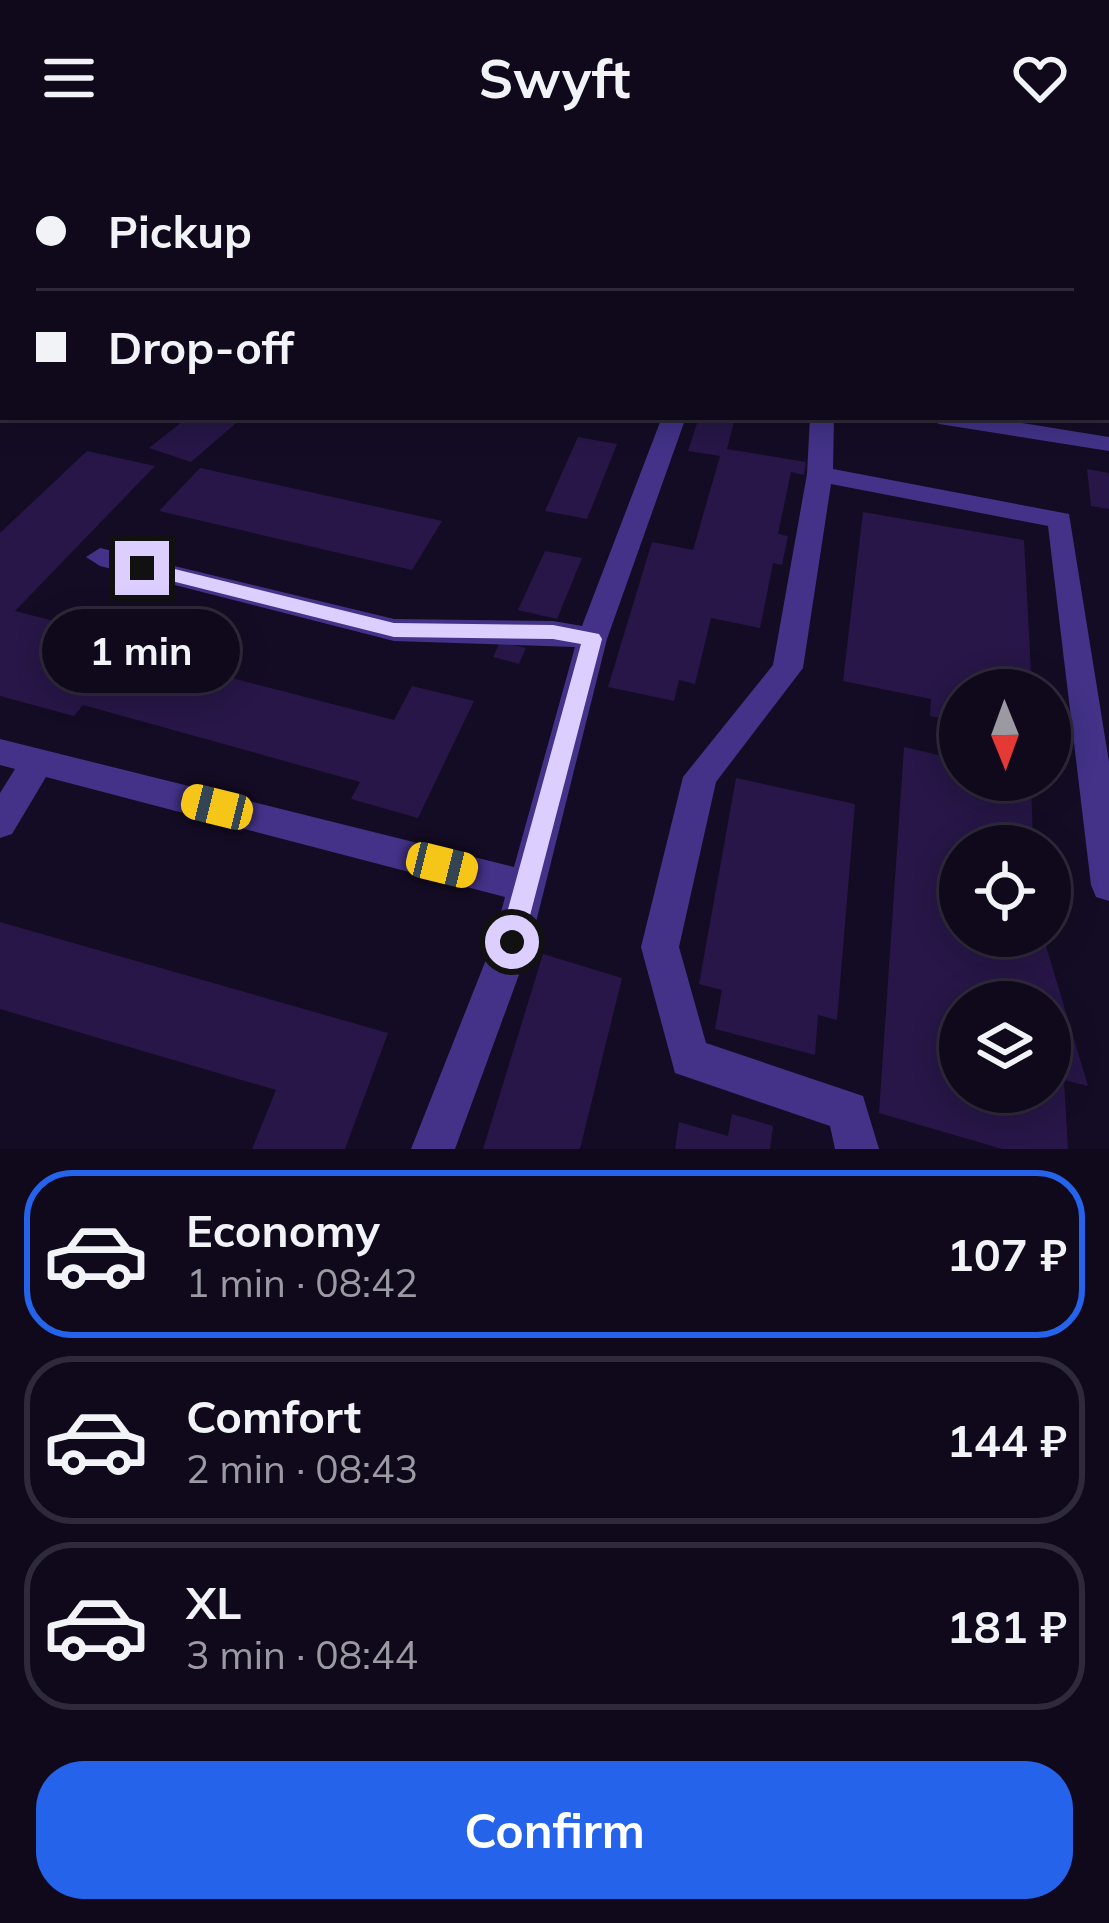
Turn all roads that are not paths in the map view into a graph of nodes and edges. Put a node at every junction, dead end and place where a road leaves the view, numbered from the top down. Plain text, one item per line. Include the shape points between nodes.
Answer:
1 (673, 420) edge
2 (822, 420) edge
3 (958, 420) edge
4 (1109, 444) edge
5 (820, 475) junction
6 (100, 557) dead end
7 (592, 639) junction
8 (0, 752) edge
9 (38, 761) junction
10 (0, 823) edge
11 (1109, 885) edge
12 (526, 886) junction
13 (433, 1149) edge
14 (857, 1149) edge

1 - 7 street
2 - 5 street
3 - 4 street
5 - 11 street via 1060,520
5 - 14 street via 788,668 700,777 660,947 690,1058 848,1111
6 - 7 street via 394,630
7 - 12 street
8 - 9 street
9 - 10 street
9 - 12 street
12 - 13 street

